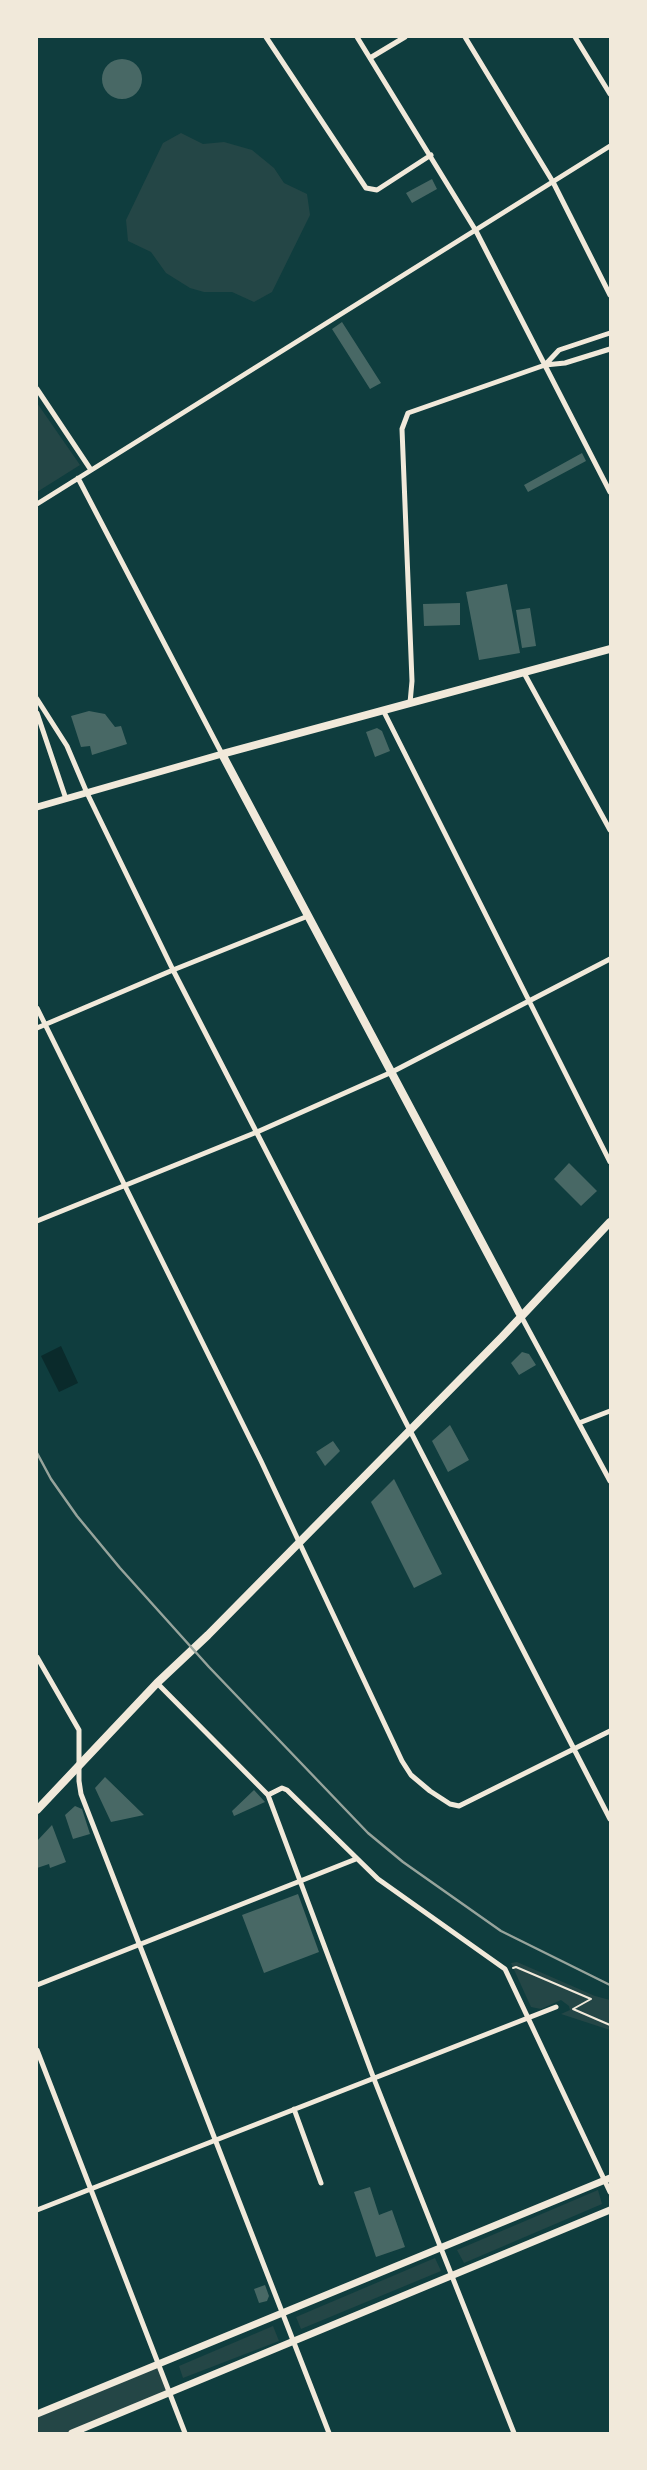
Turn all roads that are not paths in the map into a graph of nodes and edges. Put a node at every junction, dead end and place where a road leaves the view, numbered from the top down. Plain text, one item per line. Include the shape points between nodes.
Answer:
1 (265, 37) edge
2 (357, 37) edge
3 (405, 37) edge
4 (465, 37) edge
5 (575, 37) edge
6 (370, 58) junction
7 (610, 94) edge
8 (610, 146) edge
9 (431, 155) junction
10 (553, 182) junction
11 (476, 231) junction
12 (610, 295) edge
13 (610, 333) edge
14 (610, 349) edge
15 (545, 365) junction
16 (37, 389) edge
17 (91, 470) junction
18 (78, 478) junction
19 (610, 492) edge
20 (37, 505) edge
21 (610, 649) edge
22 (524, 673) junction
23 (37, 699) edge
24 (410, 703) junction
25 (383, 710) junction
26 (37, 713) edge
27 (222, 754) junction
28 (87, 793) junction
29 (66, 799) junction
30 (37, 807) edge
31 (610, 830) edge
32 (308, 916) junction
33 (610, 959) edge
34 (173, 970) junction
35 (529, 1002) junction
36 (37, 1008) edge
37 (45, 1025) junction
38 (37, 1028) edge
39 (392, 1072) junction
40 (257, 1132) junction
41 (610, 1162) edge
42 (125, 1185) junction
43 (37, 1221) edge
44 (610, 1222) edge
45 (521, 1316) junction
46 (610, 1411) edge
47 (579, 1423) junction
48 (410, 1430) junction
49 (610, 1481) edge
50 (298, 1542) junction
51 (37, 1657) edge
52 (158, 1683) junction
53 (610, 1731) edge
54 (573, 1751) junction
55 (79, 1767) junction
56 (268, 1795) junction
57 (37, 1810) edge
58 (610, 1819) edge
59 (356, 1859) junction
60 (300, 1881) junction
61 (140, 1943) junction
62 (37, 1985) edge
63 (556, 2007) dead end
64 (527, 2019) junction
65 (37, 2050) edge
66 (374, 2079) junction
67 (294, 2109) junction
68 (216, 2139) junction
69 (608, 2179) edge
70 (321, 2183) dead end
71 (90, 2189) junction
72 (610, 2192) edge
73 (37, 2210) edge
74 (610, 2210) edge
75 (441, 2247) junction
76 (453, 2275) junction
77 (282, 2314) junction
78 (293, 2341) junction
79 (158, 2365) junction
80 (168, 2393) junction
81 (37, 2414) edge
82 (72, 2433) edge
83 (185, 2433) edge
84 (330, 2433) edge
85 (514, 2433) edge

1 - 9 street via 366,188 377,190
2 - 6 street
3 - 6 street
4 - 10 street
5 - 7 street
6 - 9 street
8 - 10 street
9 - 11 street
10 - 11 street
10 - 12 street
11 - 15 street
11 - 17 street
13 - 15 street via 559,350
14 - 15 street
15 - 19 street
15 - 24 street via 408,413 402,429
16 - 17 street
17 - 18 street
18 - 20 street
18 - 27 street
21 - 22 main road
22 - 24 main road
22 - 31 street
23 - 28 street via 62,737
24 - 25 main road
25 - 27 main road
25 - 35 street
26 - 29 street
27 - 28 main road
27 - 32 main road
28 - 29 main road
28 - 34 street
29 - 30 main road
32 - 34 street
32 - 39 main road
33 - 35 street
34 - 37 street
34 - 40 street
35 - 39 street
35 - 41 street
36 - 37 street
37 - 38 street
37 - 42 street
39 - 40 street
39 - 45 main road
40 - 42 street
40 - 48 street
42 - 43 street
42 - 50 street
44 - 45 main road
45 - 47 street
45 - 48 main road
46 - 47 street
47 - 49 street
48 - 50 main road
48 - 54 street
50 - 52 main road
50 - 54 street via 402,1761 421,1784 459,1806
51 - 55 street via 79,1730
52 - 55 main road
52 - 56 street
53 - 54 street
54 - 58 street
55 - 57 main road
55 - 61 street via 81,1794
56 - 59 street via 288,1790
56 - 60 street
59 - 60 street
59 - 64 street via 397,1894 505,1969
60 - 61 street
60 - 66 street
61 - 62 street
61 - 68 street
63 - 64 street
64 - 66 street
64 - 69 street
65 - 71 street
66 - 67 street
66 - 75 street
67 - 68 street
67 - 70 street
68 - 71 street
68 - 77 street
69 - 72 street
69 - 75 main road
71 - 73 street
71 - 79 street
74 - 76 main road
75 - 76 street
75 - 77 main road
76 - 78 main road
76 - 85 street
77 - 78 street
77 - 79 main road
78 - 80 main road
78 - 84 street
79 - 80 street
79 - 81 main road
80 - 82 main road
80 - 83 street

